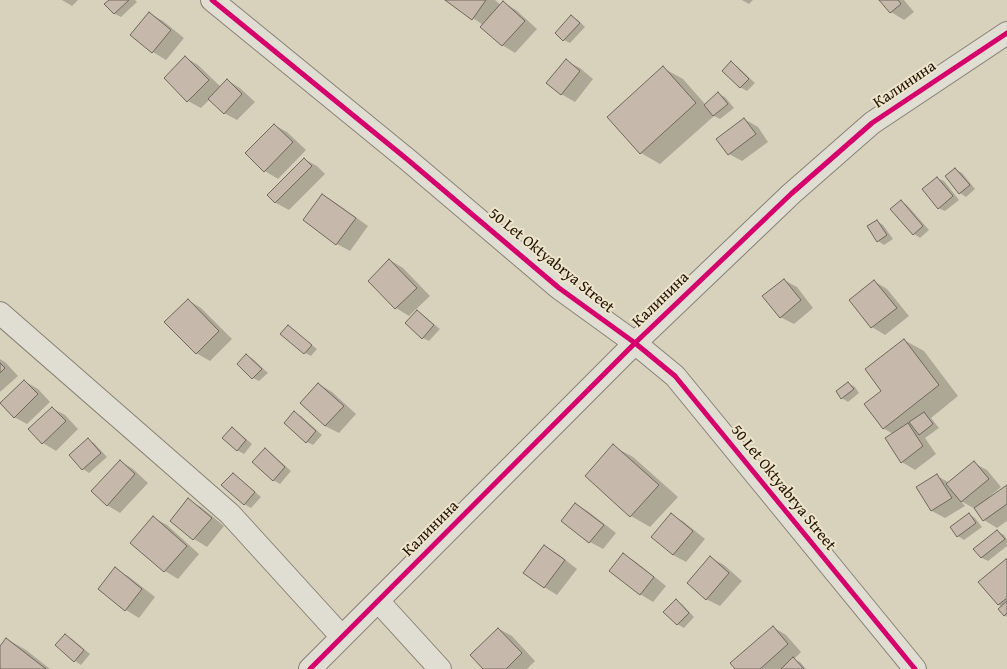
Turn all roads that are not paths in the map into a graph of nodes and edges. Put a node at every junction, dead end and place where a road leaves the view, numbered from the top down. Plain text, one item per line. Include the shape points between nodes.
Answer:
1 (212, 0) edge
2 (1007, 33) edge
3 (0, 313) edge
4 (635, 343) junction
5 (378, 601) junction
6 (342, 637) junction
7 (310, 669) edge
8 (440, 669) edge
9 (915, 669) edge

1 - 4 street, 50 Let Oktyabrya Street via 408,160 559,288
2 - 4 street, Калинина via 872,123 791,194
3 - 6 street via 230,514
4 - 5 street, Калинина
4 - 9 street, 50 Let Oktyabrya Street via 675,376
5 - 6 street, Калинина
5 - 8 street
6 - 7 street, Калинина

